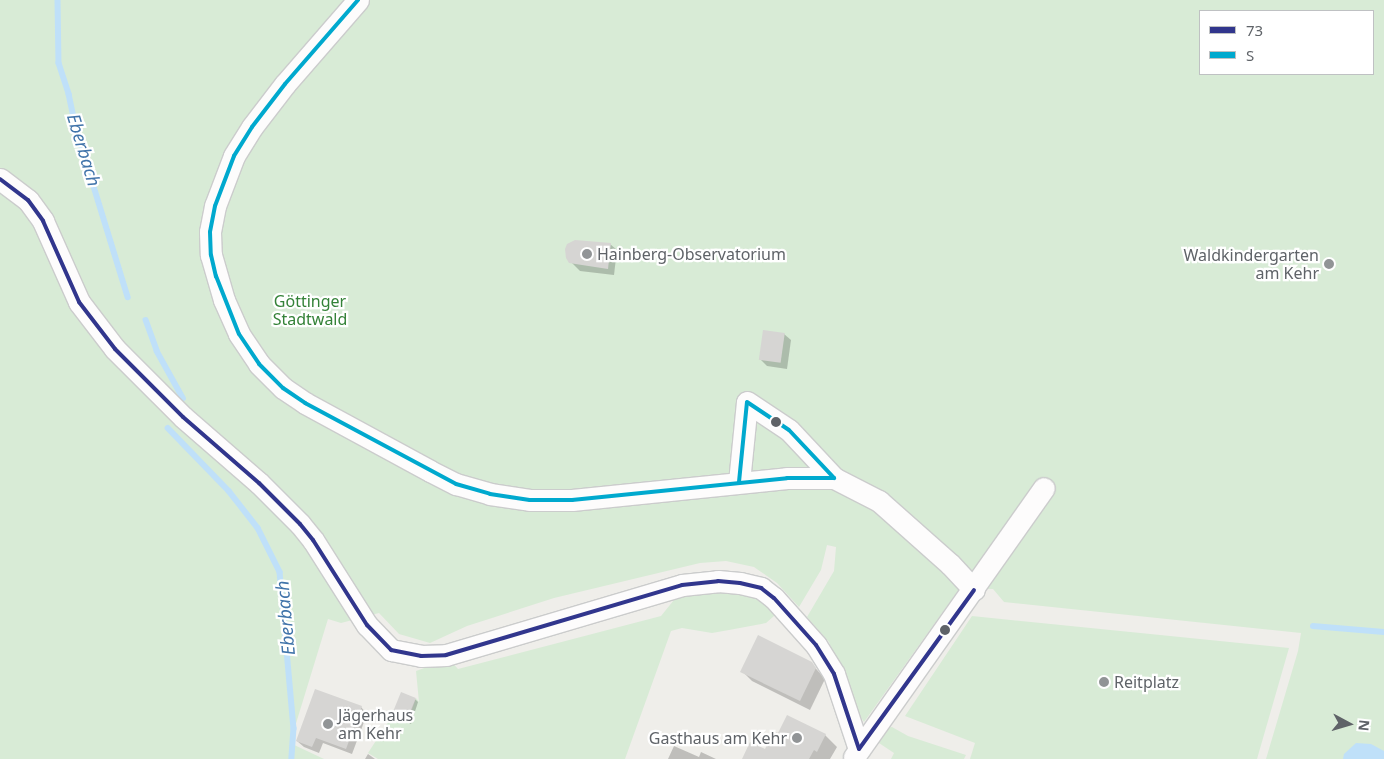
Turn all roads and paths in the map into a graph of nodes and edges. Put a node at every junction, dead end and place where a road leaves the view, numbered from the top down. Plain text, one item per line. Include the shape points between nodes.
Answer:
1 (358, 0) edge
2 (0, 179) edge
3 (834, 478) junction
4 (739, 482) junction
5 (1044, 488) dead end
6 (974, 590) junction
7 (856, 754) edge

1 - 4 street via 252,127 234,156 215,206 210,232 216,276 239,334 259,364 305,404 456,484 490,494 530,500 572,500
2 - 7 street via 28,200 43,221 79,302 100,332 183,417 259,483 300,524 367,625 391,650 421,656 446,655 682,585 718,581 740,583 761,588 774,598 816,645 834,674
3 - 4 street
3 - 4 street via 789,430 747,402
3 - 6 street via 879,501 950,564
5 - 6 street
6 - 7 street

